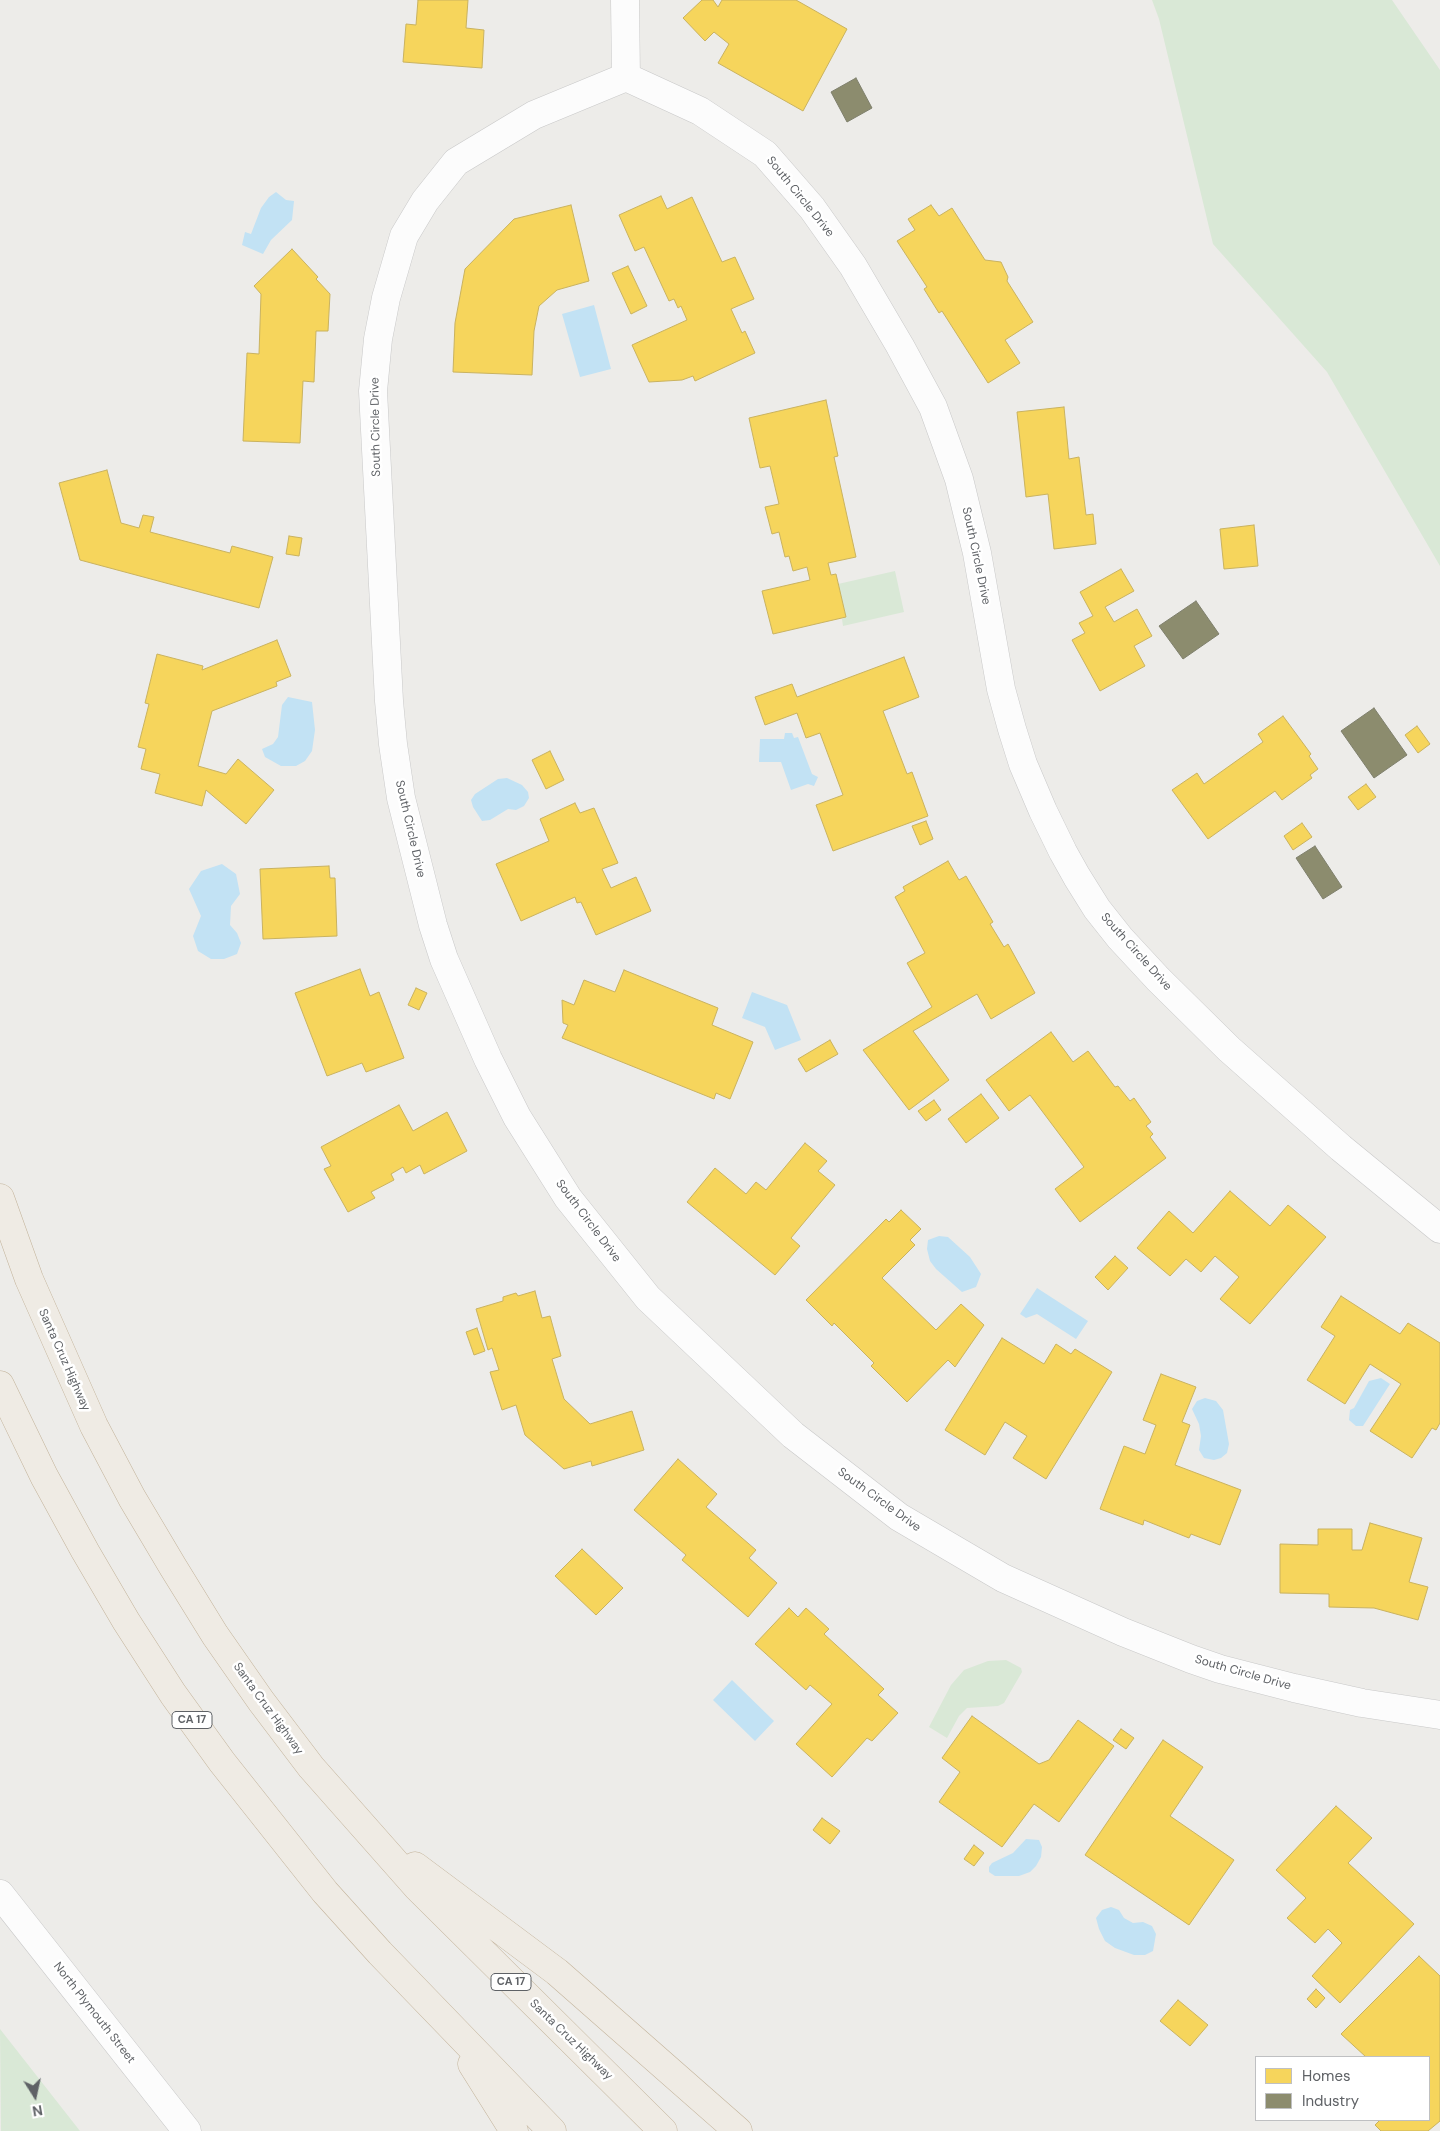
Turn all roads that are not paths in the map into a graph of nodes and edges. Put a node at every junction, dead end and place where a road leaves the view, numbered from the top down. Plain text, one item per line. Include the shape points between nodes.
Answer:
1 (625, 0) edge
2 (626, 77) junction
3 (0, 1198) edge
4 (1440, 1229) edge
5 (0, 1385) edge
6 (1440, 1715) edge
7 (363, 1828) junction
8 (0, 1894) edge
9 (441, 2017) junction
10 (187, 2131) edge
11 (514, 2131) edge
12 (552, 2131) edge
13 (663, 2131) edge
14 (738, 2131) edge

1 - 2 street
2 - 4 street, South Circle Drive via 700,112 765,154 817,215 853,266 900,346 933,406 959,479 977,553 1001,689 1023,764 1063,852 1097,908 1158,979 1229,1048 1340,1148
2 - 6 street, South Circle Drive via 534,115 456,162 424,201 404,236 378,338 373,391 388,692 401,798 444,958 488,1059 517,1117 568,1198 648,1298 793,1435 899,1516 1003,1578 1123,1632 1198,1661 1294,1688
3 - 7 highway, Santa Cruz Highway / CA 17 via 60,1353 132,1498 215,1634 261,1701
5 - 9 highway, CA 17 via 84,1551 173,1694 319,1885
7 - 13 highway, Santa Cruz Highway / CA 17 via 474,1945
7 - 14 highway via 557,1972
8 - 10 street, North Plymouth Street
9 - 11 highway
9 - 12 highway, CA 17

